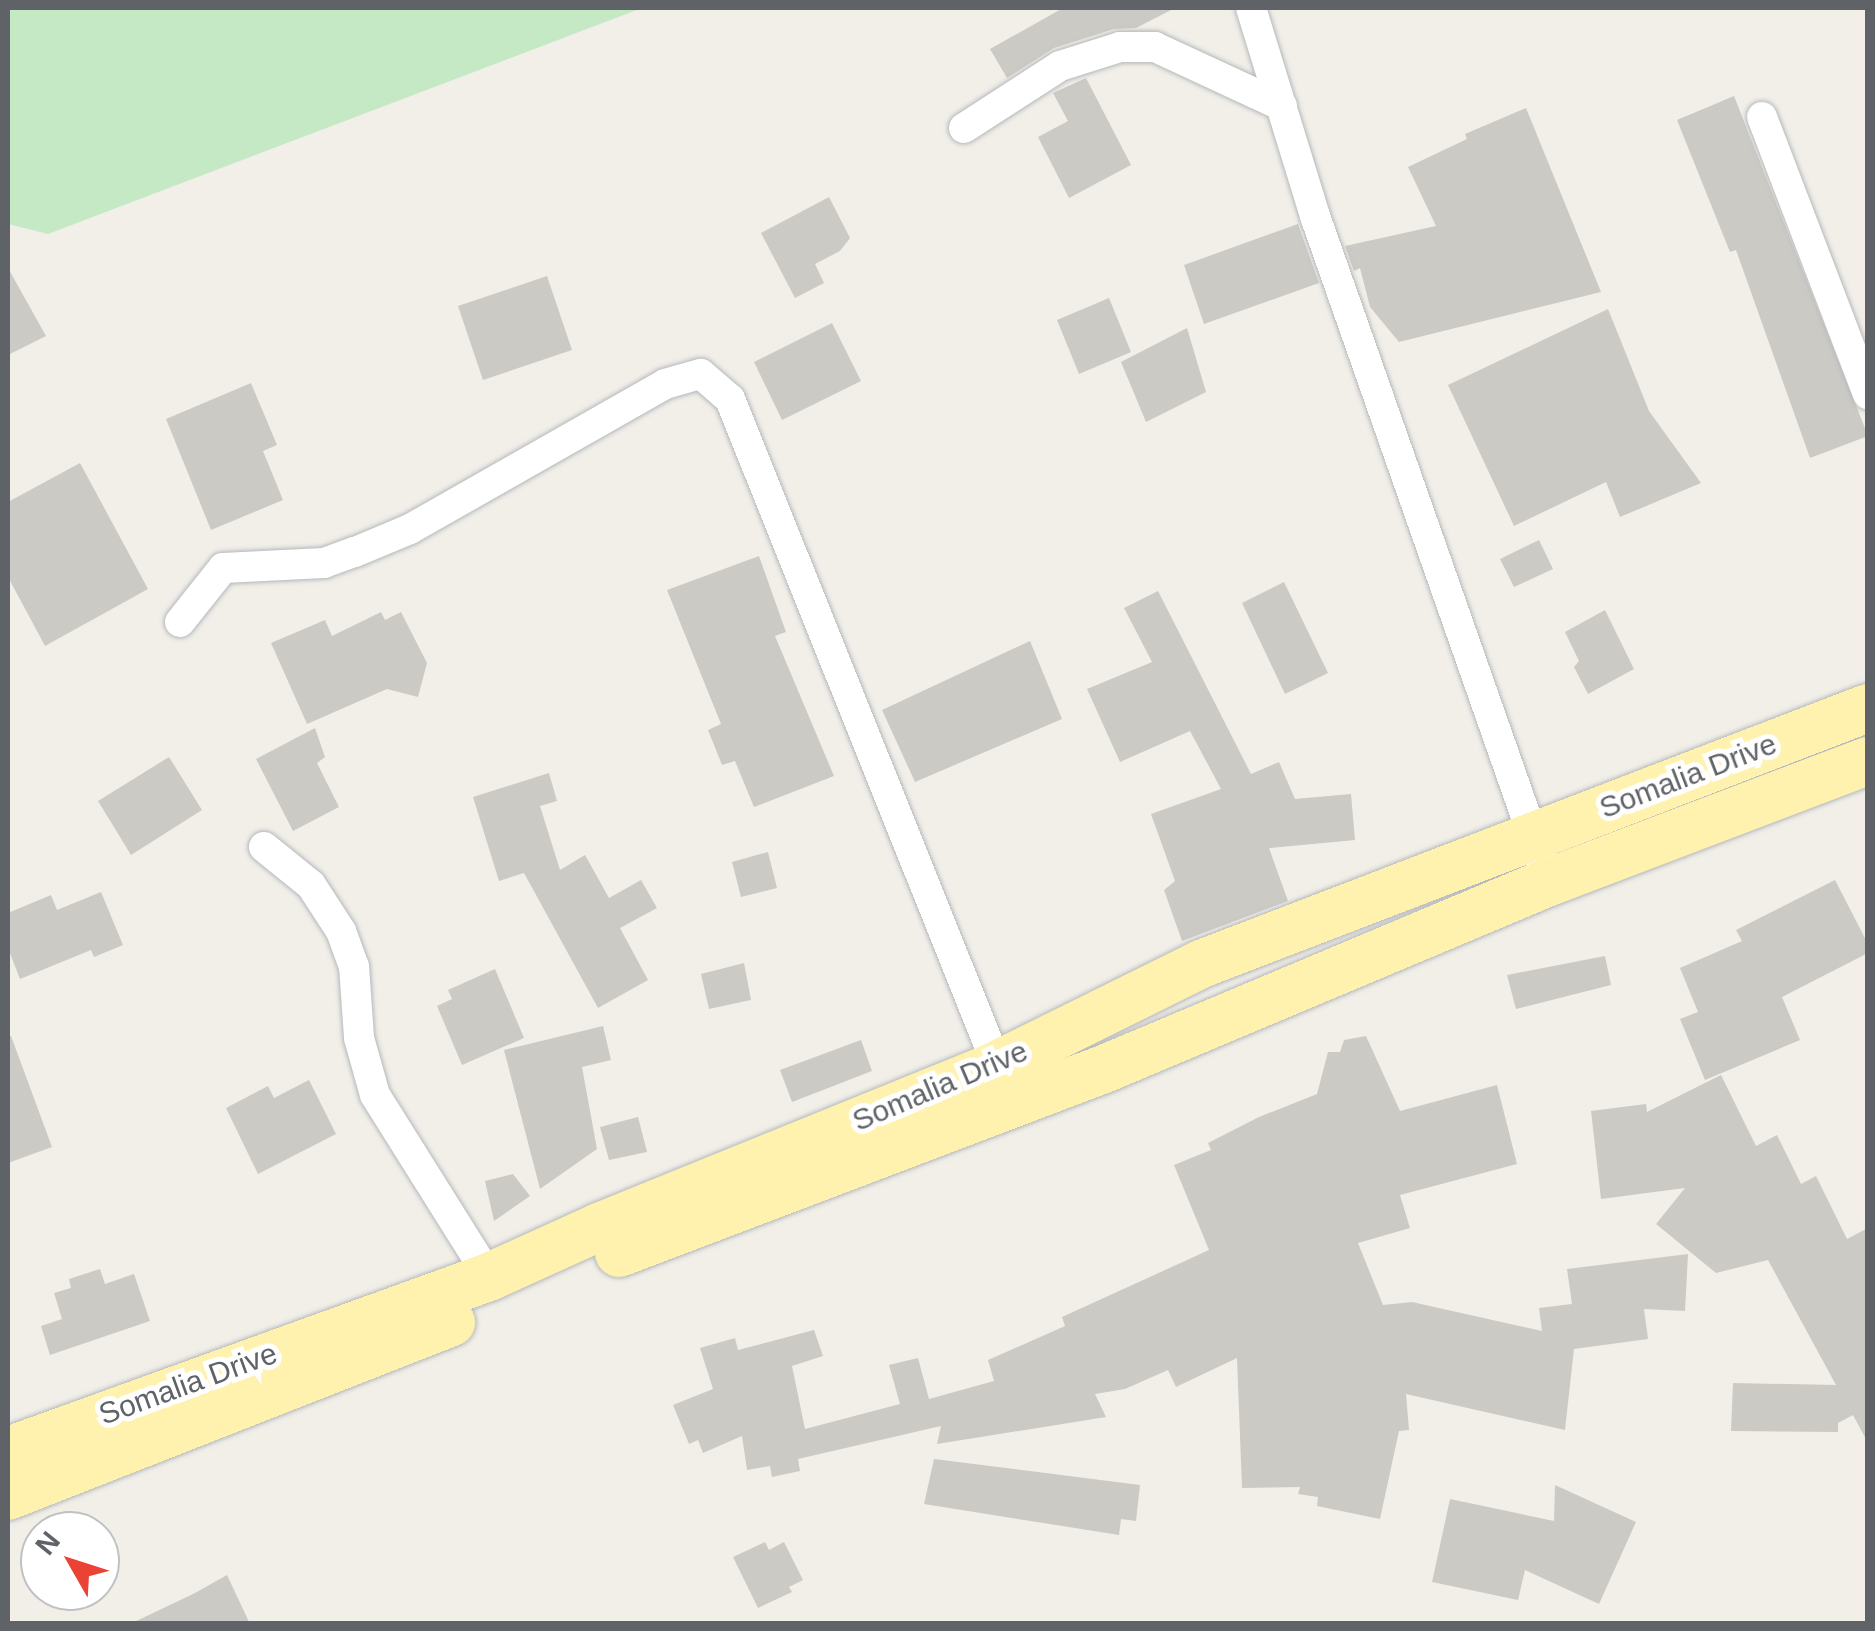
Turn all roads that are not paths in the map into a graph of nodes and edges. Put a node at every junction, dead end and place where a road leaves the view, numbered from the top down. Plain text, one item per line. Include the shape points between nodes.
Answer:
1 (1250, 8) edge
2 (1282, 106) junction
3 (1762, 117) dead end
4 (964, 128) dead end
5 (1868, 394) edge
6 (180, 622) dead end
7 (1868, 708) edge
8 (1868, 760) edge
9 (1533, 837) junction
10 (264, 847) dead end
11 (1549, 882) junction
12 (997, 1065) junction
13 (489, 1277) junction
14 (8, 1451) edge
15 (8, 1496) edge

1 - 2 street
2 - 4 street via 1155,47 1120,46 1060,66
2 - 9 street
3 - 5 street
6 - 12 street via 223,568 324,563 355,552 410,529 665,384 701,374 730,398
7 - 9 main road, Somalia Drive
8 - 11 main road, Somalia Drive
9 - 11 street
9 - 12 main road, Somalia Drive via 1202,964
10 - 13 street via 311,885 341,930 354,966 360,1038 375,1095
11 - 15 main road, Somalia Drive via 1104,1069
12 - 13 main road, Somalia Drive
13 - 14 main road, Somalia Drive

